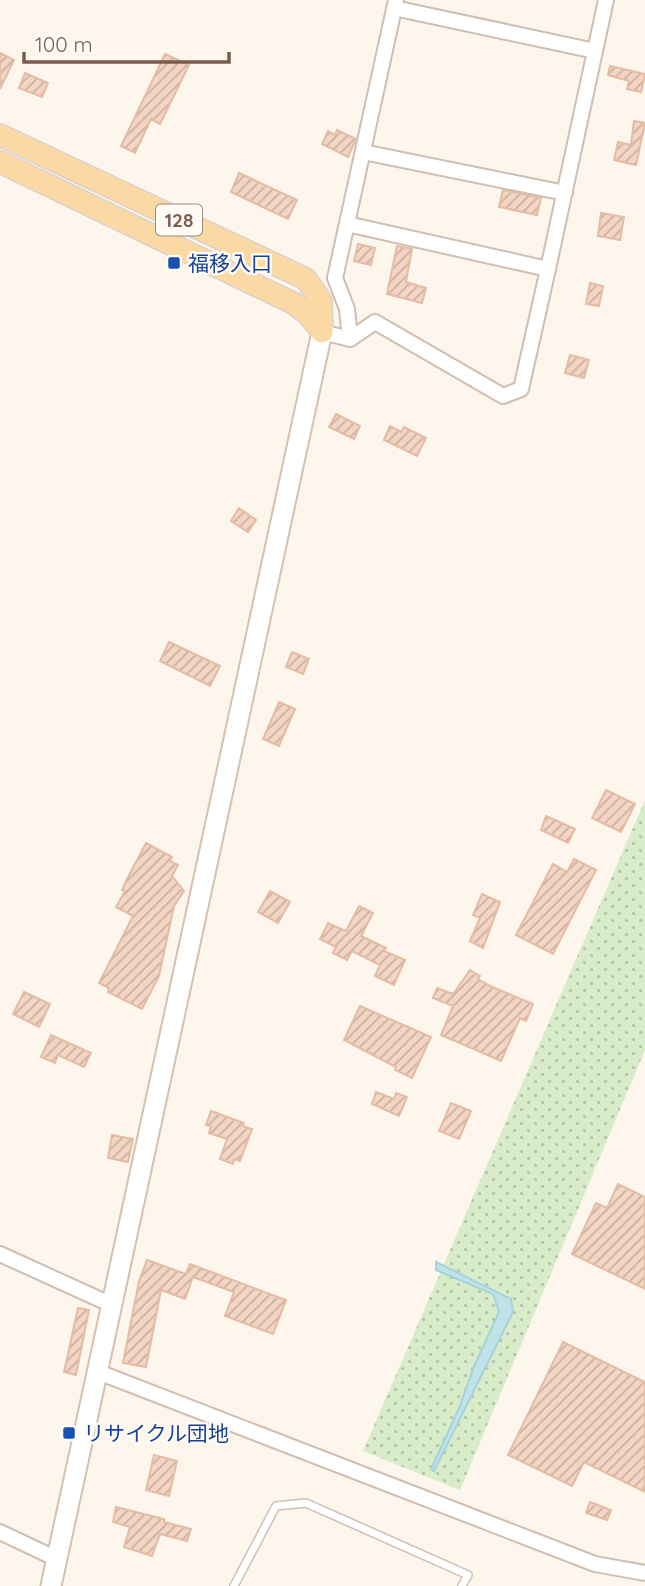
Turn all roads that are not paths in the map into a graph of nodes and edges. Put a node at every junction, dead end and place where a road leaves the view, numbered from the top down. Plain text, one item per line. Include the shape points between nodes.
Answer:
1 (606, 0) edge
2 (395, 4) edge
3 (595, 51) junction
4 (0, 135) edge
5 (363, 152) junction
6 (0, 162) edge
7 (565, 193) junction
8 (347, 224) junction
9 (548, 269) junction
10 (322, 332) junction
11 (350, 339) junction
12 (0, 1254) edge
13 (112, 1305) junction
14 (98, 1372) junction
15 (0, 1532) edge
16 (57, 1559) junction
17 (645, 1573) edge
18 (51, 1586) edge
19 (234, 1586) edge
20 (463, 1586) edge

1 - 3 street
2 - 3 street
2 - 5 street
3 - 7 street
4 - 10 main road, 128 via 309,281 321,301
5 - 7 street
5 - 8 street
6 - 10 main road, 128 via 293,303
7 - 9 street
8 - 9 street
8 - 11 street via 335,278 347,309
9 - 11 street via 520,390 503,396 375,322
10 - 11 street
10 - 13 street
12 - 13 street
13 - 14 street
14 - 16 street
14 - 17 street via 595,1564
15 - 16 street
16 - 18 street
19 - 20 lane via 276,1506 306,1503 468,1575

